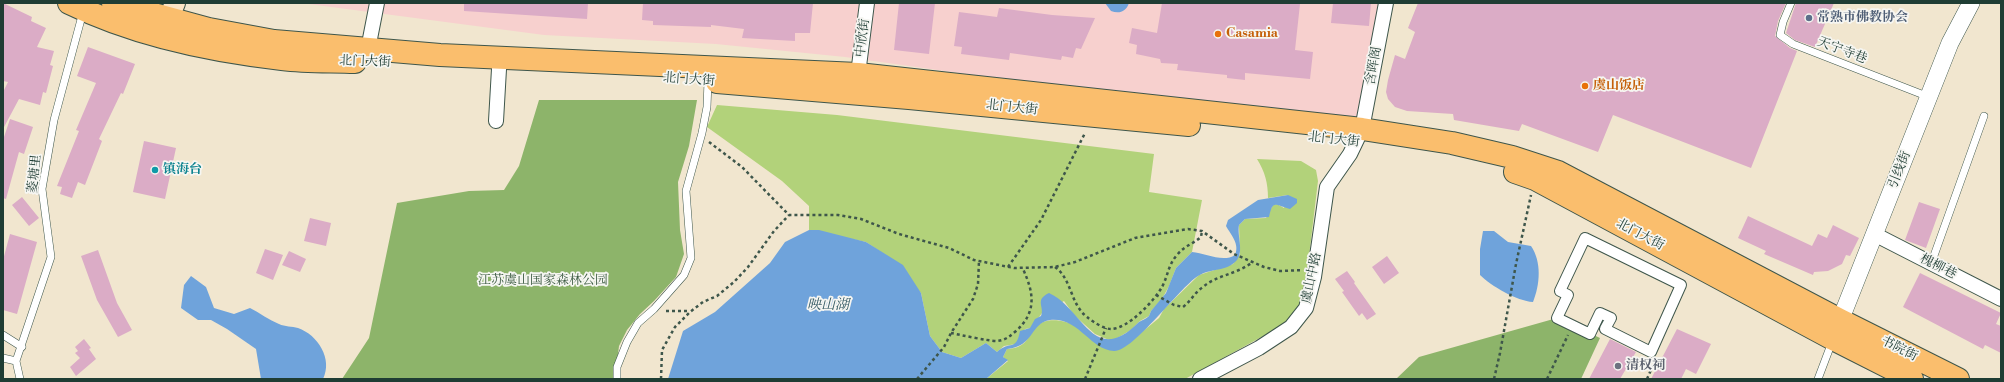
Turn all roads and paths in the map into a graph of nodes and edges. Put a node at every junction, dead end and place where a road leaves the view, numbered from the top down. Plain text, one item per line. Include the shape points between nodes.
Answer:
1 (113, 3) edge
2 (377, 3) edge
3 (867, 3) edge
4 (1386, 3) edge
5 (1790, 3) edge
6 (1971, 3) edge
7 (76, 7) edge
8 (162, 18) edge
9 (368, 49) junction
10 (499, 68) junction
11 (858, 74) junction
12 (708, 81) junction
13 (1929, 97) junction
14 (1094, 116) junction
15 (1984, 116) dead end
16 (496, 122) dead end
17 (702, 133) junction
18 (1359, 135) junction
19 (1535, 179) junction
20 (789, 215) junction
21 (1202, 231) junction
22 (1874, 234) junction
23 (979, 261) junction
24 (1252, 262) junction
25 (1931, 264) junction
26 (1008, 267) junction
27 (1055, 267) junction
28 (1023, 269) junction
29 (1315, 271) junction
30 (1156, 295) junction
31 (2001, 299) edge
32 (654, 309) junction
33 (690, 312) junction
34 (1573, 326) junction
35 (1106, 328) junction
36 (1836, 329) junction
37 (951, 332) junction
38 (3, 335) edge
39 (22, 346) junction
40 (3, 358) edge
41 (16, 361) junction
42 (20, 379) edge
43 (617, 379) edge
44 (661, 379) edge
45 (917, 379) edge
46 (1085, 379) edge
47 (1200, 379) edge
48 (1494, 379) edge
49 (1548, 379) edge
50 (1818, 379) edge
51 (1912, 379) edge
52 (1958, 379) edge

1 - 8 main road
2 - 9 street
3 - 11 street, 中欣街
4 - 18 street, 含晖阁
5 - 13 lane, 天宁寺巷 via 1780,35 1792,44
6 - 13 street, 引线街 via 1950,44
7 - 8 main road
7 - 39 lane, 菱塘里 via 42,189 52,257
8 - 9 main road, 北门大街 via 274,41
8 - 10 main road, 北门大街 via 206,47 283,59
9 - 11 main road, 北门大街 via 440,55
10 - 12 main road, 北门大街
10 - 16 street
11 - 18 main road, 北门大街
12 - 14 main road, 北门大街
12 - 17 lane
13 - 22 street, 引线街
14 - 18 main road, 北门大街
14 - 26 path via 1041,220
15 - 25 lane
17 - 20 path via 713,146 742,167
17 - 32 lane via 686,190 691,258 684,275
18 - 19 main road, 北门大街 via 1498,165
18 - 29 street, 虞山中路 via 1350,154 1327,187
18 - 36 main road, 北门大街 via 1452,143 1512,157 1558,172
19 - 36 main road, 北门大街
19 - 48 path
20 - 23 path via 838,215 861,219 899,234 949,248
20 - 33 path via 734,282 718,296 703,302
21 - 24 path via 1234,254
21 - 27 path via 1188,229 1135,238 1075,262
21 - 30 path via 1201,237 1186,246 1168,266 1166,278
22 - 25 street, 槐柳巷
22 - 36 street, 引线街
23 - 26 path
23 - 37 path via 978,284
24 - 29 path via 1272,270
24 - 30 path via 1236,273 1203,286 1183,307
25 - 31 street, 槐柳巷
26 - 28 path
27 - 28 path
27 - 35 path via 1062,272 1078,308 1087,317
28 - 37 path via 1031,289 1030,311 1025,323 1007,339 996,341
29 - 47 street, 虞山中路 via 1306,308 1291,327 1259,348
30 - 35 path via 1127,323 1117,328
32 - 33 path
32 - 43 lane via 638,323 626,342
33 - 44 path via 675,327 662,350
34 - 34 street via 1557,318 1568,296 1560,291 1585,238 1681,285 1651,352 1604,329 1611,318 1600,313 1590,334
34 - 49 path
35 - 46 path
36 - 50 lane
36 - 51 main road, 书院街
36 - 52 main road, 书院街
37 - 45 path via 944,347
38 - 39 lane
39 - 41 lane, 菱塘里
40 - 41 lane
41 - 42 lane

